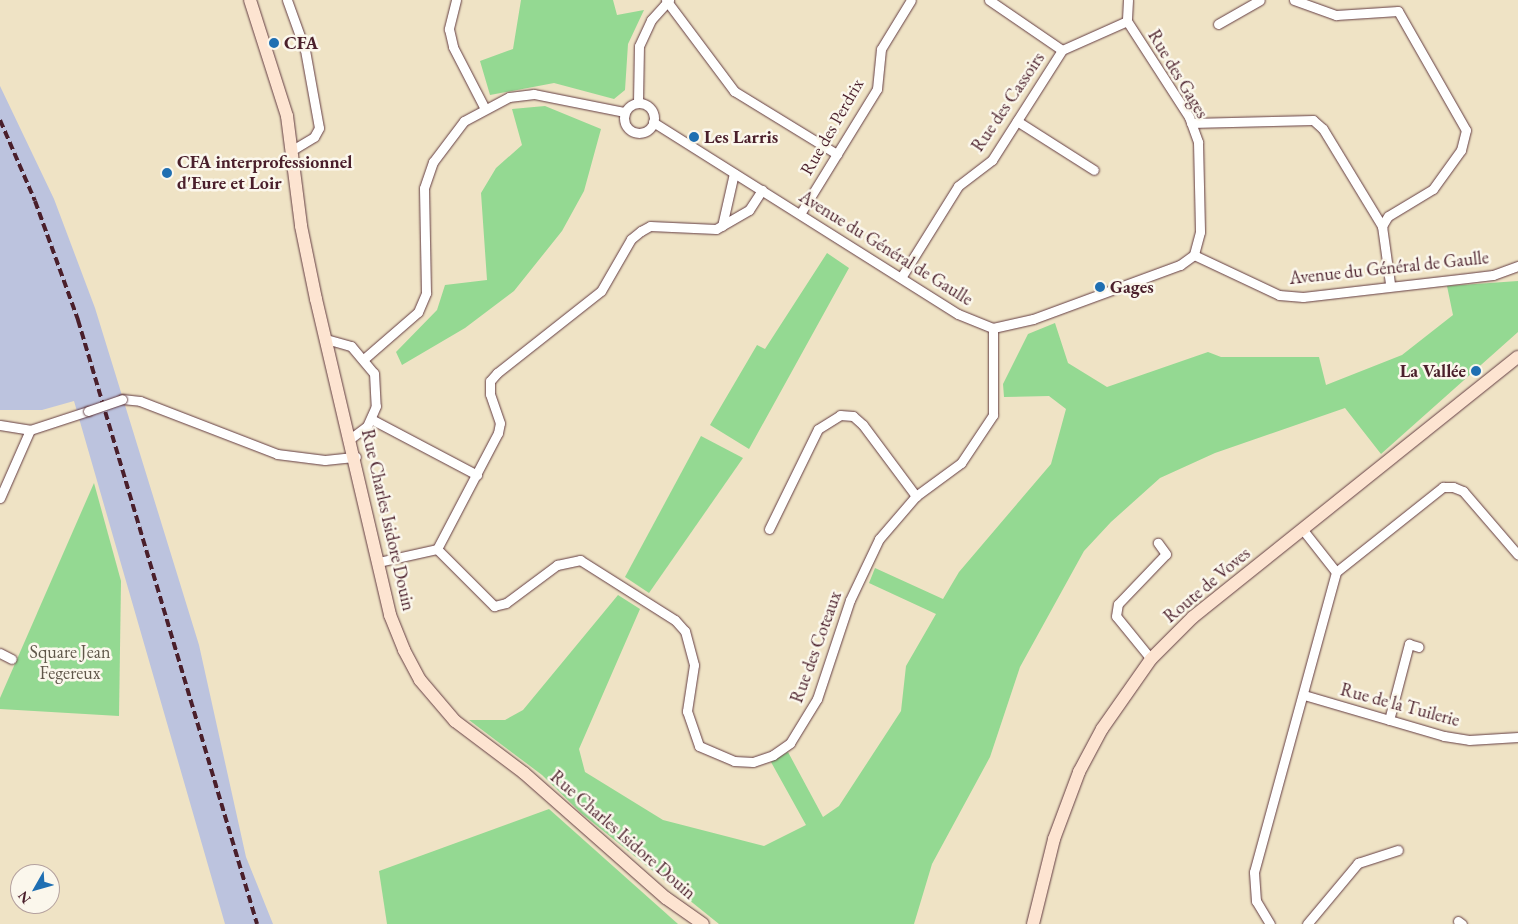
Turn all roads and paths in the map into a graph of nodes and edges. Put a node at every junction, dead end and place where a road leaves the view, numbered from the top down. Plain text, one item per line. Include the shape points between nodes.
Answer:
1 (250, 0) edge
2 (287, 0) edge
3 (456, 0) edge
4 (668, 0) edge
5 (911, 0) edge
6 (989, 0) edge
7 (1128, 0) edge
8 (1260, 0) edge
9 (1294, 0) edge
10 (1127, 21) junction
11 (1218, 24) dead end
12 (1062, 50) junction
13 (638, 102) junction
14 (484, 107) junction
15 (624, 112) junction
16 (1017, 121) junction
17 (654, 122) junction
18 (1191, 123) junction
19 (291, 151) junction
20 (837, 154) junction
21 (1094, 170) dead end
22 (734, 173) junction
23 (762, 190) junction
24 (800, 214) junction
25 (722, 226) junction
26 (1382, 226) junction
27 (1194, 255) junction
28 (1518, 266) edge
29 (902, 276) junction
30 (1390, 284) junction
31 (993, 328) junction
32 (326, 339) junction
33 (1518, 357) edge
34 (365, 358) junction
35 (371, 419) junction
36 (0, 425) edge
37 (30, 430) junction
38 (351, 438) junction
39 (356, 457) junction
40 (477, 475) junction
41 (916, 496) junction
42 (0, 498) edge
43 (769, 528) dead end
44 (1304, 530) junction
45 (1158, 543) dead end
46 (437, 550) junction
47 (1518, 555) edge
48 (379, 562) junction
49 (1336, 572) junction
50 (1419, 648) dead end
51 (0, 653) edge
52 (12, 659) dead end
53 (1151, 659) junction
54 (1304, 695) junction
55 (1389, 720) junction
56 (1518, 737) edge
57 (1398, 850) dead end
58 (703, 924) edge
59 (1032, 924) edge
60 (1270, 924) edge
61 (1307, 924) edge

1 - 19 street, Rue Charles Isidore Douin via 276,76
2 - 19 street via 305,50 319,128 314,137
3 - 14 street via 449,29 453,47
4 - 13 street via 651,20 639,46
4 - 20 street via 734,91
5 - 20 street, Rue des Perdrix via 881,48 877,89
6 - 12 street
7 - 10 street, Rue des Gages
8 - 11 street
9 - 26 street via 1336,14 1398,11 1466,130 1461,150 1433,189 1388,216
10 - 12 street, Rue des Cassoirs
10 - 18 street, Rue des Gages
12 - 16 street, Rue des Cassoirs
13 - 15 street
13 - 17 street via 650,108
14 - 15 street via 534,94
14 - 34 street via 446,140 430,171 423,221 427,287 418,312
15 - 17 street via 626,126 634,132 644,132
16 - 21 street
16 - 29 street, Rue des Cassoirs via 992,160 958,186
17 - 22 street, Avenue du Général de Gaulle
18 - 26 street via 1313,120 1323,129
18 - 27 street, Rue des Gages via 1198,142 1200,232
19 - 32 street, Rue Charles Isidore Douin via 301,226
20 - 24 street, Rue des Perdrix
22 - 23 street, Avenue du Général de Gaulle
22 - 25 street
23 - 24 street, Avenue du Général de Gaulle
23 - 25 street via 749,210
24 - 29 street, Avenue du Général de Gaulle
25 - 40 street via 650,226 641,231 631,239 601,292 497,373 490,381 490,394 500,423
26 - 30 street
27 - 30 street, Avenue du Général de Gaulle via 1279,296 1304,297
27 - 31 street via 1180,265 1033,319
28 - 30 street, Avenue du Général de Gaulle via 1493,275
29 - 31 street, Avenue du Général de Gaulle via 958,314
31 - 41 street, Rue des Coteaux via 993,415 961,463
32 - 34 street via 338,340
32 - 38 street, Rue Charles Isidore Douin
33 - 44 street, Route de Voves
34 - 35 street via 378,392
35 - 38 street
35 - 40 street
36 - 37 street
37 - 39 street, bridge via 122,399 140,401 277,454 325,460
37 - 42 street
38 - 39 street, Rue Charles Isidore Douin
39 - 48 street, Rue Charles Isidore Douin
40 - 46 street
41 - 43 street via 863,425 853,416 840,414 818,428
41 - 46 street, Rue des Coteaux via 879,539 850,600 817,699 803,725 790,743 760,760 734,761 699,746 687,711 694,665 685,631 635,595 580,560 570,559 506,603 494,606
44 - 49 street
44 - 53 street, Route de Voves via 1193,616
45 - 53 street via 1166,554 1118,604 1116,616
46 - 48 street
47 - 49 street via 1463,491 1443,487
48 - 58 street, Rue Charles Isidore Douin via 404,650 435,700 658,891
49 - 54 street
50 - 55 street via 1409,644
51 - 52 street
53 - 59 street, Route de Voves via 1102,729 1080,772 1054,839
54 - 55 street, Rue de la Tuilerie
54 - 60 street via 1254,872 1256,900
55 - 56 street, Rue de la Tuilerie via 1469,740
57 - 61 street via 1358,863

